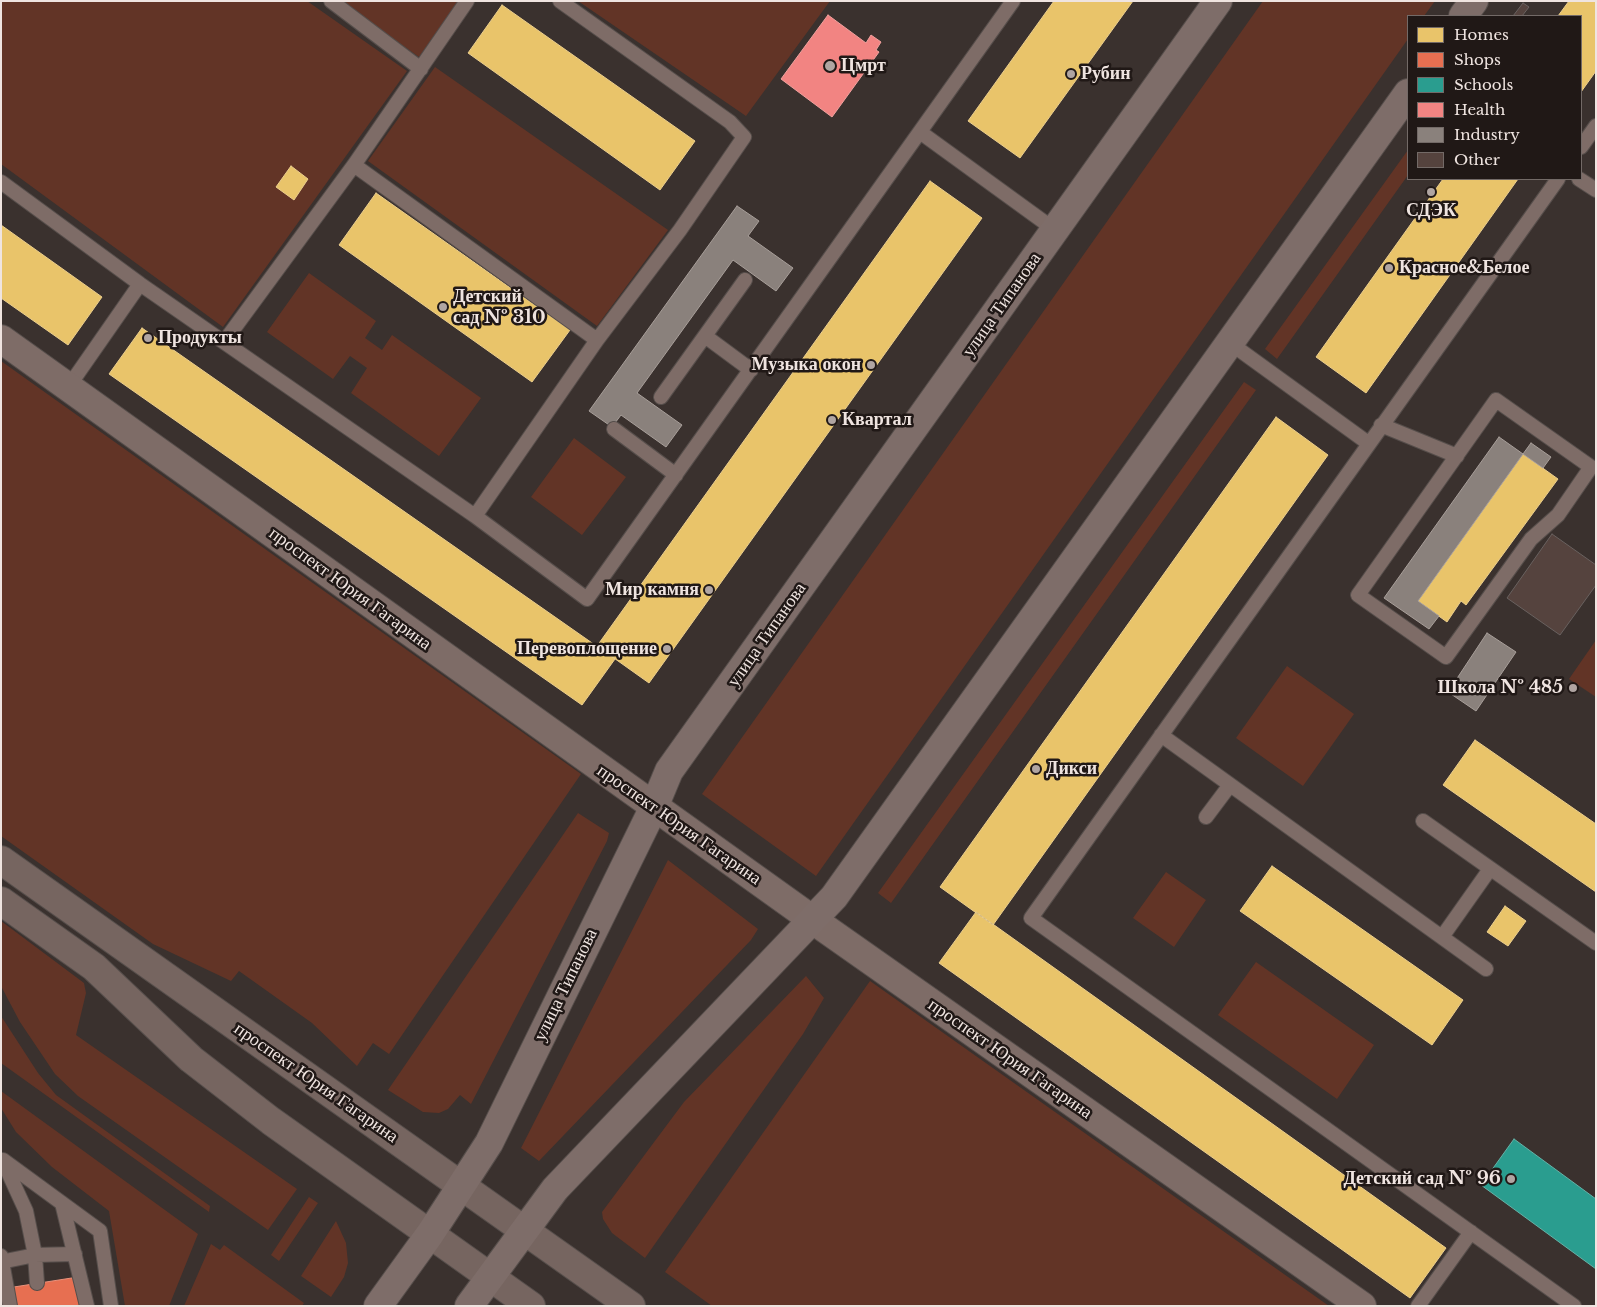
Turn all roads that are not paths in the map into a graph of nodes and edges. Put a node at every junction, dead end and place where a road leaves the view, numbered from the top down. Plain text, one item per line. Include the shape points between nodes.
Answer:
1 (331, 1) edge
2 (467, 1) edge
3 (560, 1) edge
4 (1012, 1) edge
5 (1218, 1) edge
6 (1474, 1) edge
7 (1464, 15) edge
8 (421, 69) junction
9 (1407, 94) edge
10 (1596, 126) edge
11 (920, 132) junction
12 (1582, 146) edge
13 (354, 165) junction
14 (1557, 180) edge
15 (1581, 180) edge
16 (1, 182) edge
17 (1596, 190) edge
18 (1055, 230) junction
19 (745, 280) dead end
20 (140, 284) junction
21 (705, 336) junction
22 (1, 339) edge
23 (598, 340) junction
24 (224, 342) junction
25 (1230, 343) junction
26 (751, 370) junction
27 (69, 386) junction
28 (662, 397) dead end
29 (1381, 425) junction
30 (614, 429) dead end
31 (1368, 443) junction
32 (1457, 456) junction
33 (676, 475) junction
34 (475, 516) junction
35 (1161, 735) junction
36 (1230, 785) junction
37 (654, 807) junction
38 (1206, 817) dead end
39 (1423, 821) dead end
40 (1, 860) edge
41 (1490, 869) junction
42 (1, 901) edge
43 (812, 920) junction
44 (1442, 937) junction
45 (1596, 943) edge
46 (1486, 969) dead end
47 (2, 1159) edge
48 (462, 1186) junction
49 (62, 1203) junction
50 (524, 1230) junction
51 (1471, 1232) junction
52 (430, 1234) junction
53 (75, 1254) junction
54 (35, 1255) junction
55 (2, 1260) edge
56 (490, 1276) junction
57 (37, 1283) dead end
58 (10, 1306) edge
59 (87, 1306) edge
60 (112, 1306) edge
61 (378, 1306) edge
62 (469, 1306) edge
63 (531, 1306) edge
64 (631, 1306) edge
65 (1362, 1306) edge
66 (1418, 1306) edge
67 (1574, 1306) edge

1 - 8 lane
2 - 8 lane
3 - 23 lane via 730,122 744,137
4 - 11 lane
5 - 18 main road, улица Типанова
6 - 7 main road
8 - 13 lane
9 - 25 main road
10 - 12 lane
11 - 18 lane
11 - 26 lane
13 - 23 lane
13 - 24 lane
14 - 29 lane
15 - 17 lane
16 - 20 lane
18 - 37 main road, улица Типанова via 670,771
19 - 21 lane
20 - 24 lane
20 - 27 lane
21 - 26 lane
21 - 28 lane
22 - 27 street, проспект Юрия Гагарина
23 - 34 lane
24 - 34 lane
25 - 31 lane
25 - 43 main road via 834,897
26 - 33 lane
27 - 37 street, проспект Юрия Гагарина
29 - 31 lane
29 - 32 lane
30 - 33 lane
31 - 35 lane
32 - 32 lane via 1358,595 1446,657 1531,539 1558,515 1591,467 1496,400
33 - 34 lane via 587,599
35 - 36 lane
35 - 51 lane via 1031,918
36 - 38 lane
36 - 44 lane
37 - 43 street, проспект Юрия Гагарина
37 - 48 main road, улица Типанова via 489,1143
39 - 41 lane
40 - 48 main road, проспект Юрия Гагарина
41 - 44 lane
41 - 45 lane
42 - 52 main road via 94,967 191,1059 271,1121
43 - 50 main road via 555,1189
43 - 65 street, проспект Юрия Гагарина
44 - 46 lane
47 - 49 lane
47 - 54 lane via 26,1211
48 - 50 main road, проспект Юрия Гагарина
48 - 52 main road, улица Типанова
49 - 53 lane
49 - 60 lane via 100,1231
50 - 56 main road
50 - 64 main road, проспект Юрия Гагарина
51 - 66 lane
51 - 67 lane
52 - 56 main road
52 - 61 main road, улица Типанова
53 - 54 lane
53 - 59 lane
54 - 55 lane
54 - 57 lane
55 - 58 lane
56 - 62 main road
56 - 63 main road

